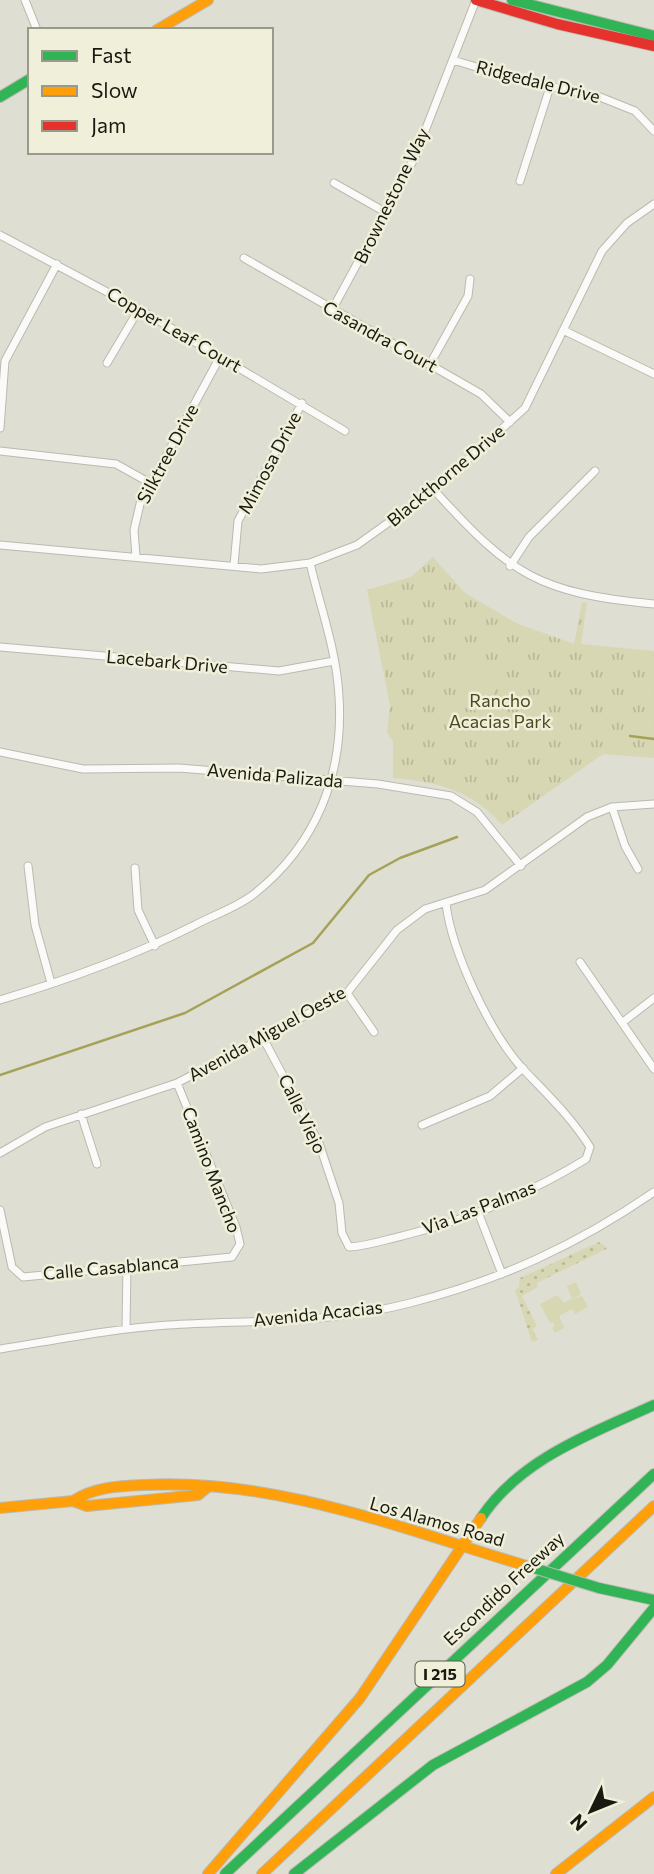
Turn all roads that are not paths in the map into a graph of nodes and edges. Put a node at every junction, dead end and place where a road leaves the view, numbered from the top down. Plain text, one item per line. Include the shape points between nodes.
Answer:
1 (26, 0) edge
2 (208, 0) edge
3 (476, 0) edge
4 (512, 0) edge
5 (36, 28) edge
6 (161, 28) edge
7 (654, 42) edge
8 (453, 60) junction
9 (28, 80) edge
10 (550, 87) junction
11 (0, 97) edge
12 (654, 131) edge
13 (520, 181) dead end
14 (334, 183) dead end
15 (654, 204) edge
16 (386, 212) junction
17 (0, 235) edge
18 (244, 258) dead end
19 (57, 264) junction
20 (470, 279) dead end
21 (139, 309) junction
22 (332, 310) junction
23 (563, 330) junction
24 (220, 357) junction
25 (3, 360) edge
26 (107, 363) dead end
27 (430, 365) junction
28 (654, 374) edge
29 (302, 403) junction
30 (510, 422) junction
31 (0, 428) edge
32 (345, 431) dead end
33 (0, 452) edge
34 (595, 471) dead end
35 (150, 484) junction
36 (435, 490) junction
37 (0, 545) edge
38 (135, 556) junction
39 (310, 563) junction
40 (234, 565) junction
41 (510, 566) junction
42 (654, 604) edge
43 (0, 647) edge
44 (334, 661) junction
45 (0, 752) edge
46 (331, 782) junction
47 (654, 803) edge
48 (612, 807) junction
49 (28, 866) dead end
50 (521, 866) junction
51 (135, 869) dead end
52 (638, 869) dead end
53 (446, 904) junction
54 (155, 946) junction
55 (580, 962) dead end
56 (51, 982) junction
57 (347, 993) junction
58 (654, 998) edge
59 (0, 1000) edge
60 (623, 1022) junction
61 (374, 1032) dead end
62 (263, 1038) junction
63 (523, 1068) junction
64 (654, 1069) edge
65 (177, 1083) junction
66 (81, 1114) junction
67 (422, 1125) dead end
68 (0, 1153) edge
69 (97, 1164) dead end
70 (654, 1192) edge
71 (0, 1210) edge
72 (478, 1212) junction
73 (342, 1233) joint
74 (232, 1257) joint
75 (127, 1266) junction
76 (502, 1274) junction
77 (126, 1328) junction
78 (0, 1349) edge
79 (654, 1405) edge
80 (654, 1474) edge
81 (209, 1486) junction
82 (73, 1501) junction
83 (654, 1506) edge
84 (0, 1508) edge
85 (462, 1548) junction
86 (654, 1600) edge
87 (654, 1608) edge
88 (654, 1797) edge
89 (208, 1874) edge
90 (225, 1874) edge
91 (262, 1874) edge
92 (294, 1874) edge
93 (556, 1874) edge

1 - 5 street
2 - 6 main road
3 - 7 main road via 557,24
3 - 8 street, Brownestone Way
4 - 7 main road
8 - 10 street, Ridgedale Drive
8 - 16 street, Brownestone Way via 414,159
9 - 11 main road
10 - 12 street, Ridgedale Drive via 600,97 635,111
10 - 13 street
14 - 16 street
15 - 23 street, Blackthorne Drive via 627,223 602,251
16 - 22 street, Brownestone Way
17 - 19 street, Copper Leaf Court
18 - 22 street, Casandra Court
19 - 21 street, Copper Leaf Court
19 - 25 street
20 - 27 street via 468,296
21 - 24 street, Copper Leaf Court
21 - 26 street
22 - 27 street, Casandra Court
23 - 28 street
23 - 30 street, Blackthorne Drive via 524,408
24 - 29 street, Copper Leaf Court
24 - 35 street, Silktree Drive
25 - 31 street
27 - 30 street, Casandra Court via 481,394
29 - 32 street, Copper Leaf Court
29 - 40 street, Mimosa Drive via 251,492 239,521
30 - 36 street, Blackthorne Drive
33 - 35 street via 116,464
34 - 41 street via 529,537
35 - 38 street, Silktree Drive via 134,530
36 - 39 street, Blackthorne Drive via 357,545
36 - 41 street via 484,545
37 - 38 street, Blackthorne Drive
38 - 40 street, Blackthorne Drive
39 - 40 street, Blackthorne Drive via 261,569
39 - 44 street
41 - 42 street via 569,592
43 - 44 street, Lacebark Drive via 279,671
44 - 46 street via 339,733
45 - 46 street, Avenida Palizada via 83,769 179,768
46 - 50 street, Avenida Palizada via 451,796 477,812
46 - 54 street via 318,817 273,877 252,895
47 - 48 street, Avenida Miguel Oeste
48 - 50 street, Avenida Miguel Oeste via 587,817
48 - 52 street
49 - 56 street via 35,925
50 - 53 street, Avenida Miguel Oeste via 485,890
51 - 54 street via 138,910
53 - 57 street, Avenida Miguel Oeste via 425,909 397,930
53 - 63 street via 449,931 459,957 497,1033
54 - 56 street
55 - 60 street
56 - 59 street
57 - 61 street
57 - 62 street, Avenida Miguel Oeste
58 - 60 street
60 - 64 street
62 - 65 street, Avenida Miguel Oeste
62 - 73 street, Calle Viejo via 319,1143 339,1203
63 - 67 street via 490,1096
63 - 72 street, Via Las Palmas via 590,1147 586,1159 553,1180
65 - 66 street, Avenida Miguel Oeste
65 - 74 street, Camino Mancho via 236,1227 240,1244
66 - 68 street, Avenida Miguel Oeste via 45,1127
66 - 69 street
70 - 76 street, Avenida Acacias via 577,1242
71 - 75 street, Calle Casablanca via 12,1267 23,1277
72 - 73 street, Via Las Palmas via 365,1246 349,1247
72 - 76 street
74 - 75 street, Calle Casablanca
75 - 77 street
76 - 77 street, Avenida Acacias via 408,1304 348,1315
77 - 78 street, Avenida Acacias
79 - 85 main road via 565,1445 520,1472 494,1498
80 - 90 main road, Escondido Freeway / I 215
81 - 82 main road, Los Alamos Road via 163,1482 87,1491
81 - 82 main road, Los Alamos Road via 198,1495 87,1506
81 - 85 main road, Los Alamos Road via 269,1490
82 - 84 main road, Los Alamos Road
83 - 91 main road, I 215
85 - 86 main road, Los Alamos Road, bridge
85 - 89 main road via 360,1698
87 - 92 main road via 587,1682 433,1765
88 - 93 main road

